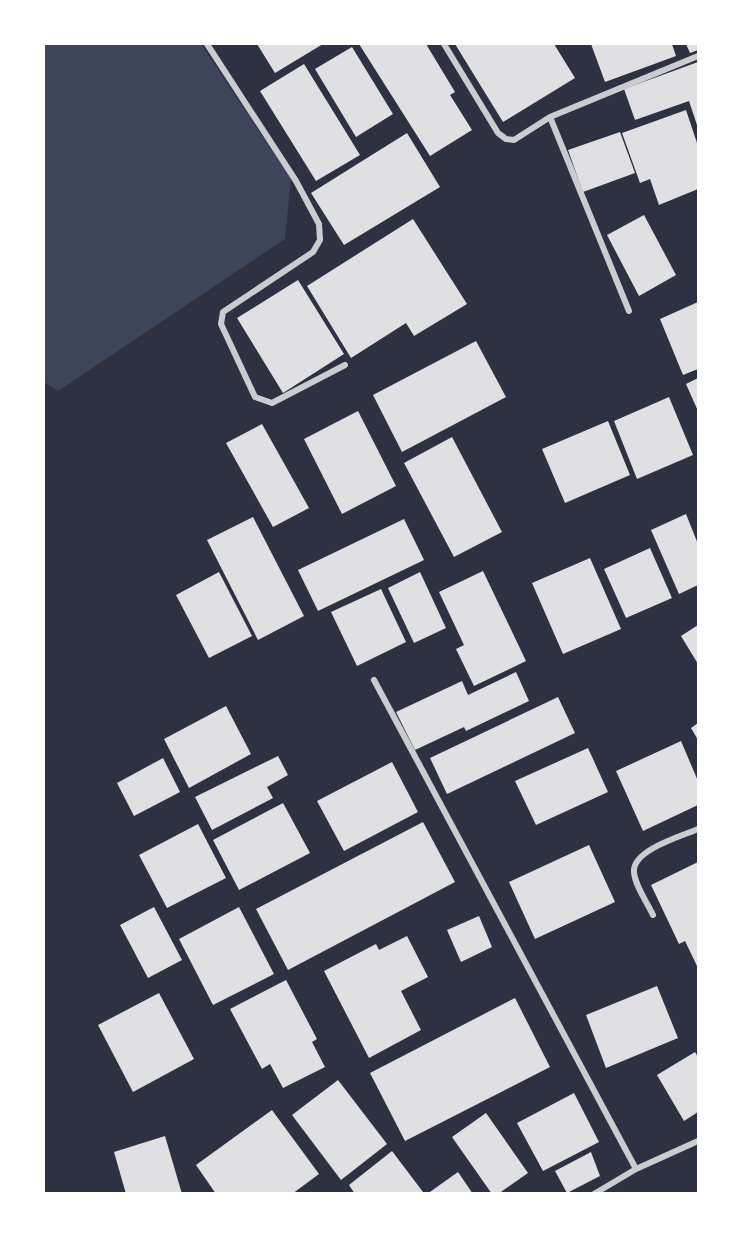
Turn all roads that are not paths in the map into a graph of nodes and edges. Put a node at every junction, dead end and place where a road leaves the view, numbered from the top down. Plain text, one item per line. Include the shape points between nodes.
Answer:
1 (207, 44) edge
2 (444, 44) edge
3 (699, 56) edge
4 (550, 117) junction
5 (629, 311) dead end
6 (345, 365) dead end
7 (374, 680) dead end
8 (699, 829) edge
9 (653, 915) dead end
10 (699, 1141) edge
11 (636, 1169) junction
12 (594, 1194) edge

1 - 6 street via 296,181 319,224 320,240 313,252 223,312 221,324 255,397 263,402 272,403
2 - 4 street via 498,133 506,139 514,140
3 - 4 street
4 - 5 street
7 - 11 street
8 - 9 street via 645,852 638,859 633,870 636,882
10 - 11 street
11 - 12 street

